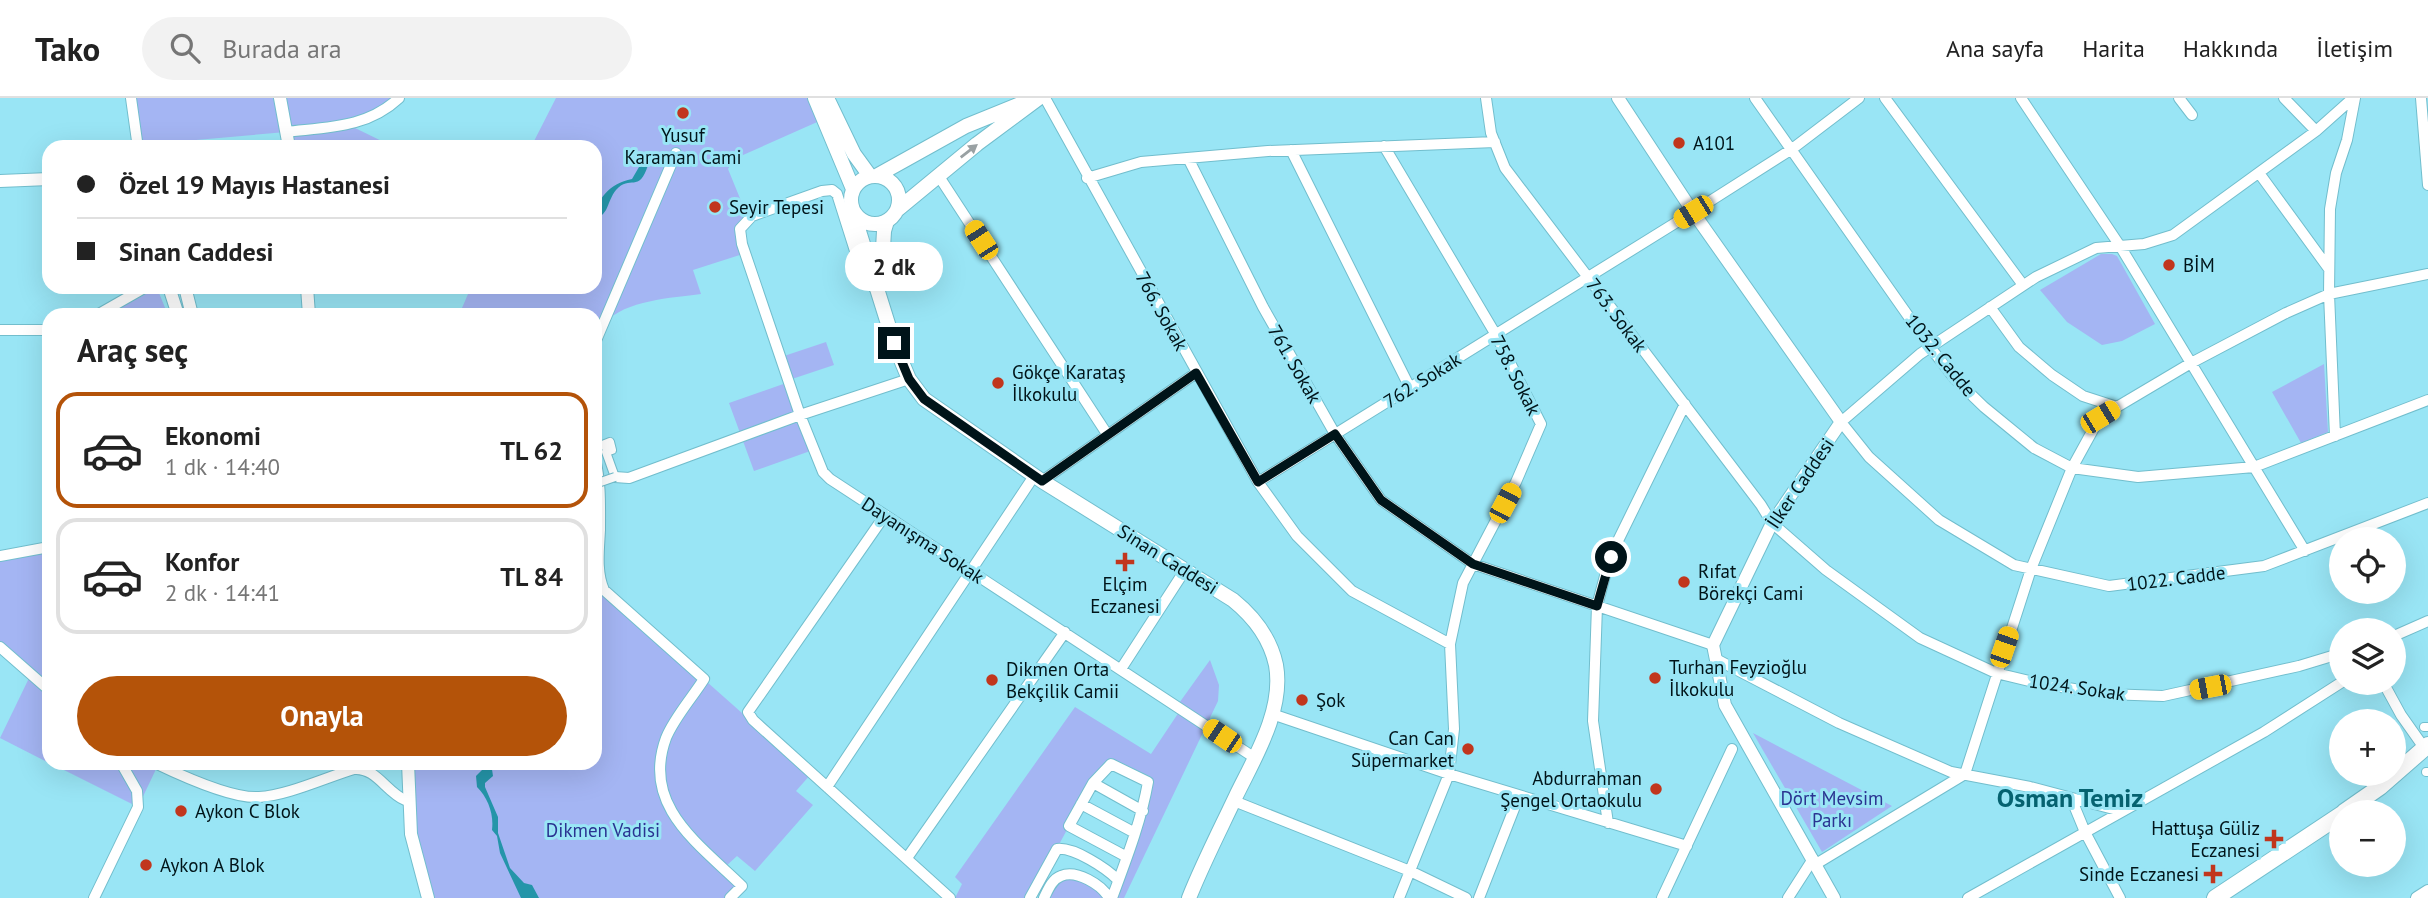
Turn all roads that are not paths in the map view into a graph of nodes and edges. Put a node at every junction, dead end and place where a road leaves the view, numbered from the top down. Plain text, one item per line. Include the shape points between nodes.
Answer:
1 (131, 98) edge
2 (280, 98) edge
3 (399, 98) edge
4 (816, 98) edge
5 (1040, 98) edge
6 (1486, 98) edge
7 (1618, 98) edge
8 (1755, 98) edge
9 (1859, 98) edge
10 (1885, 98) edge
11 (2021, 98) edge
12 (2179, 98) edge
13 (2284, 98) edge
14 (2354, 98) edge
15 (2421, 98) edge
16 (827, 108) edge
17 (2192, 115) dead end
18 (2316, 131) junction
19 (286, 132) junction
20 (136, 140) edge
21 (288, 140) edge
22 (1495, 142) junction
23 (1384, 146) junction
24 (1792, 149) junction
25 (1291, 150) junction
26 (676, 153) dead end
27 (1188, 158) junction
28 (2259, 173) junction
29 (938, 175) junction
30 (874, 176) junction
31 (1087, 178) junction
32 (42, 179) edge
33 (0, 181) edge
34 (2428, 185) edge
35 (853, 189) junction
36 (853, 212) junction
37 (1693, 212) junction
38 (892, 216) junction
39 (2120, 246) junction
40 (2329, 270) junction
41 (2428, 274) edge
42 (1588, 277) junction
43 (2023, 285) junction
44 (880, 293) junction
45 (134, 294) edge
46 (2329, 294) junction
47 (1990, 307) junction
48 (109, 308) edge
49 (602, 327) edge
50 (0, 330) edge
51 (42, 330) edge
52 (1496, 335) junction
53 (1930, 347) junction
54 (2191, 363) junction
55 (1196, 373) junction
56 (909, 379) junction
57 (1410, 388) junction
58 (2428, 400) edge
59 (1685, 404) junction
60 (2117, 407) junction
61 (800, 415) junction
62 (1841, 422) junction
63 (1107, 434) junction
64 (1335, 434) junction
65 (2335, 436) junction
66 (602, 445) edge
67 (2254, 467) junction
68 (2071, 468) junction
69 (615, 477) junction
70 (1038, 478) junction
71 (602, 482) edge
72 (1258, 482) junction
73 (2428, 503) edge
74 (885, 515) junction
75 (1772, 523) junction
76 (42, 548) edge
77 (2305, 551) junction
78 (0, 556) edge
79 (1473, 564) junction
80 (2031, 569) junction
81 (1185, 570) junction
82 (972, 572) junction
83 (602, 582) edge
84 (1597, 606) junction
85 (2428, 621) edge
86 (2406, 631) edge
87 (1065, 632) junction
88 (1450, 644) junction
89 (1713, 645) junction
90 (0, 647) edge
91 (2329, 657) edge
92 (1716, 659) junction
93 (1121, 669) junction
94 (1995, 673) junction
95 (42, 684) edge
96 (2329, 690) edge
97 (2390, 695) edge
98 (1272, 714) junction
99 (1732, 749) dead end
100 (2427, 749) edge
101 (1255, 758) junction
102 (125, 770) edge
103 (173, 770) edge
104 (351, 770) edge
105 (365, 770) edge
106 (408, 770) edge
107 (1449, 774) junction
108 (1965, 774) junction
109 (1093, 783) junction
110 (827, 787) junction
111 (1519, 796) junction
112 (410, 798) junction
113 (2071, 798) junction
114 (2362, 800) edge
115 (1234, 801) junction
116 (1081, 804) junction
117 (1143, 811) junction
118 (2121, 811) junction
119 (1608, 822) junction
120 (2329, 822) edge
121 (2085, 832) junction
122 (1135, 833) junction
123 (1687, 846) junction
124 (1127, 857) junction
125 (906, 858) junction
126 (1814, 862) junction
127 (1410, 871) junction
128 (1118, 880) junction
129 (2428, 891) edge
130 (94, 898) edge
131 (428, 898) edge
132 (730, 898) edge
133 (950, 898) edge
134 (1030, 898) edge
135 (1044, 898) edge
136 (1110, 898) edge
137 (1189, 898) edge
138 (1399, 898) edge
139 (1466, 898) edge
140 (1479, 898) edge
141 (1662, 898) edge
142 (1788, 898) edge
143 (1834, 898) edge
144 (1968, 898) edge
145 (2120, 898) edge
146 (2215, 898) edge
147 (2417, 898) edge

1 - 20 street
2 - 19 street
3 - 19 street via 372,118
4 - 16 main road
29 -> 5 main road
5 - 30 main road via 966,126
5 - 31 street, 766. Sokak
6 - 22 street, 763. Sokak
7 - 37 street, İlker Caddesi
8 - 24 street, 1032. Cadde
9 - 24 street, 762. Sokak
10 - 43 street
11 - 39 street
12 - 17 street
13 - 18 street
14 - 18 street
14 - 40 street via 2330,209
15 - 34 street
16 - 30 main road via 854,154
16 - 35 main road
18 - 28 street
19 - 21 street
22 - 23 street
22 - 42 street, 763. Sokak via 1505,167
23 - 25 street
23 - 52 street, 758. Sokak
24 - 37 street, 762. Sokak
24 - 53 street, 1032. Cadde
25 - 27 street
25 - 57 street
26 - 49 street
27 - 31 street via 1141,162
27 - 64 street, 761. Sokak via 1263,307
28 - 39 street via 2173,235
28 - 40 street
29 - 38 main road
29 - 63 street
30 - 35 main road via 863,178
30 - 38 main road via 896,188 899,203
31 - 55 street, 766. Sokak
32 - 33 street
35 - 36 main road
36 - 38 main road via 872,224
36 - 44 main road, Sinan Caddesi
37 - 42 street, 762. Sokak
37 - 62 street, İlker Caddesi
38 - 44 main road, Sinan Caddesi via 884,231
39 - 43 street via 2096,247
39 - 54 street
40 - 46 street
41 - 46 street
42 - 52 street, 762. Sokak
42 - 59 street, 763. Sokak
43 - 47 street
44 - 56 main road, Sinan Caddesi
44 - 61 street, Dayanışma Sokak via 862,273 832,190 752,216 740,229
45 - 48 street
46 - 54 street
46 - 65 street
47 - 53 street
47 - 60 street via 2019,347 2052,375 2082,396
50 - 51 street
52 - 57 street, 762. Sokak
52 - 79 street, 758. Sokak via 1541,424
53 - 62 street
53 - 68 street, 1032. Cadde via 1955,379 2008,429
54 - 60 street
54 - 67 street
55 - 63 street
55 - 72 street, 766. Sokak
56 - 61 street
56 - 70 main road, Sinan Caddesi via 937,411
57 - 64 street, 762. Sokak
58 - 65 street, 1032. Cadde
59 - 75 street, 763. Sokak
59 - 84 street via 1611,557
60 - 68 street via 2100,417
61 - 69 street via 629,478
61 - 74 street, Dayanışma Sokak via 823,472
62 - 75 street, İlker Caddesi
62 - 80 street, 1022. Cadde via 1869,457 1939,520 2014,565
63 - 70 street
64 - 72 street, 762. Sokak
64 - 79 street, 761. Sokak via 1381,500
65 - 67 street, 1032. Cadde
66 - 69 street via 610,442 612,450 606,452
67 - 68 street, 1032. Cadde via 2138,477
67 - 77 street
68 - 80 street
69 - 71 street, bridge
70 - 81 main road, Sinan Caddesi
70 - 82 street
72 - 88 street, 766. Sokak via 1297,536 1352,591
73 - 77 street, 1022. Cadde
74 - 82 street, Dayanışma Sokak
74 - 110 street via 748,712
75 - 89 street, İlker Caddesi
75 - 94 street, 1024. Sokak via 1826,570 1920,638
76 - 78 street
77 - 80 street, 1022. Cadde via 2264,566 2109,586
79 - 84 street, 761. Sokak
79 - 88 street, 758. Sokak via 1463,583
80 - 94 street
81 - 93 street
81 - 98 main road, Sinan Caddesi via 1233,600 1259,626 1276,666
82 - 87 street, Dayanışma Sokak
82 - 110 street
83 - 132 street via 604,590 704,679 667,736 659,775 678,824 742,886
84 - 89 street, 761. Sokak
84 - 119 street via 1593,721
85 - 86 street
87 - 93 street, Dayanışma Sokak
87 - 125 street
88 - 107 street, 758. Sokak via 1454,729
89 - 92 street
90 - 95 street
91 - 94 street, 1024. Sokak via 2163,696 2106,694
92 - 108 street via 1839,723
92 - 126 street via 1725,705
93 - 101 street, Dayanışma Sokak
94 - 108 street
96 - 118 street
97 - 100 street
98 - 101 main road, Sinan Caddesi
98 - 107 street
99 - 123 street
100 - 114 main road
101 - 115 main road, Sinan Caddesi
102 - 130 street via 137,792 138,807
103 - 104 street via 254,797 275,795
105 - 112 street via 399,797
106 - 112 street
107 - 111 street
107 - 127 street, 758. Sokak
108 - 113 street
108 - 126 street
109 - 116 street
109 - 117 street
109 - 117 street via 1111,764 1148,782
110 - 125 street
111 - 119 street
111 - 140 street
112 - 131 street via 413,842
113 - 118 street
113 - 121 street
115 - 127 street
115 - 137 main road, Sinan Caddesi
116 - 122 street
116 - 124 street via 1069,826
117 - 122 street
118 - 121 street
119 - 123 street
120 - 146 main road
121 - 144 street
121 - 145 street
122 - 124 street
123 - 141 street
124 - 128 street
125 - 133 street
126 - 142 street
126 - 143 street
127 - 138 street, 758. Sokak
127 - 139 street
128 - 134 street via 1066,848 1057,849
128 - 136 street
129 - 147 street
135 - 136 street via 1054,880 1069,874 1100,886

